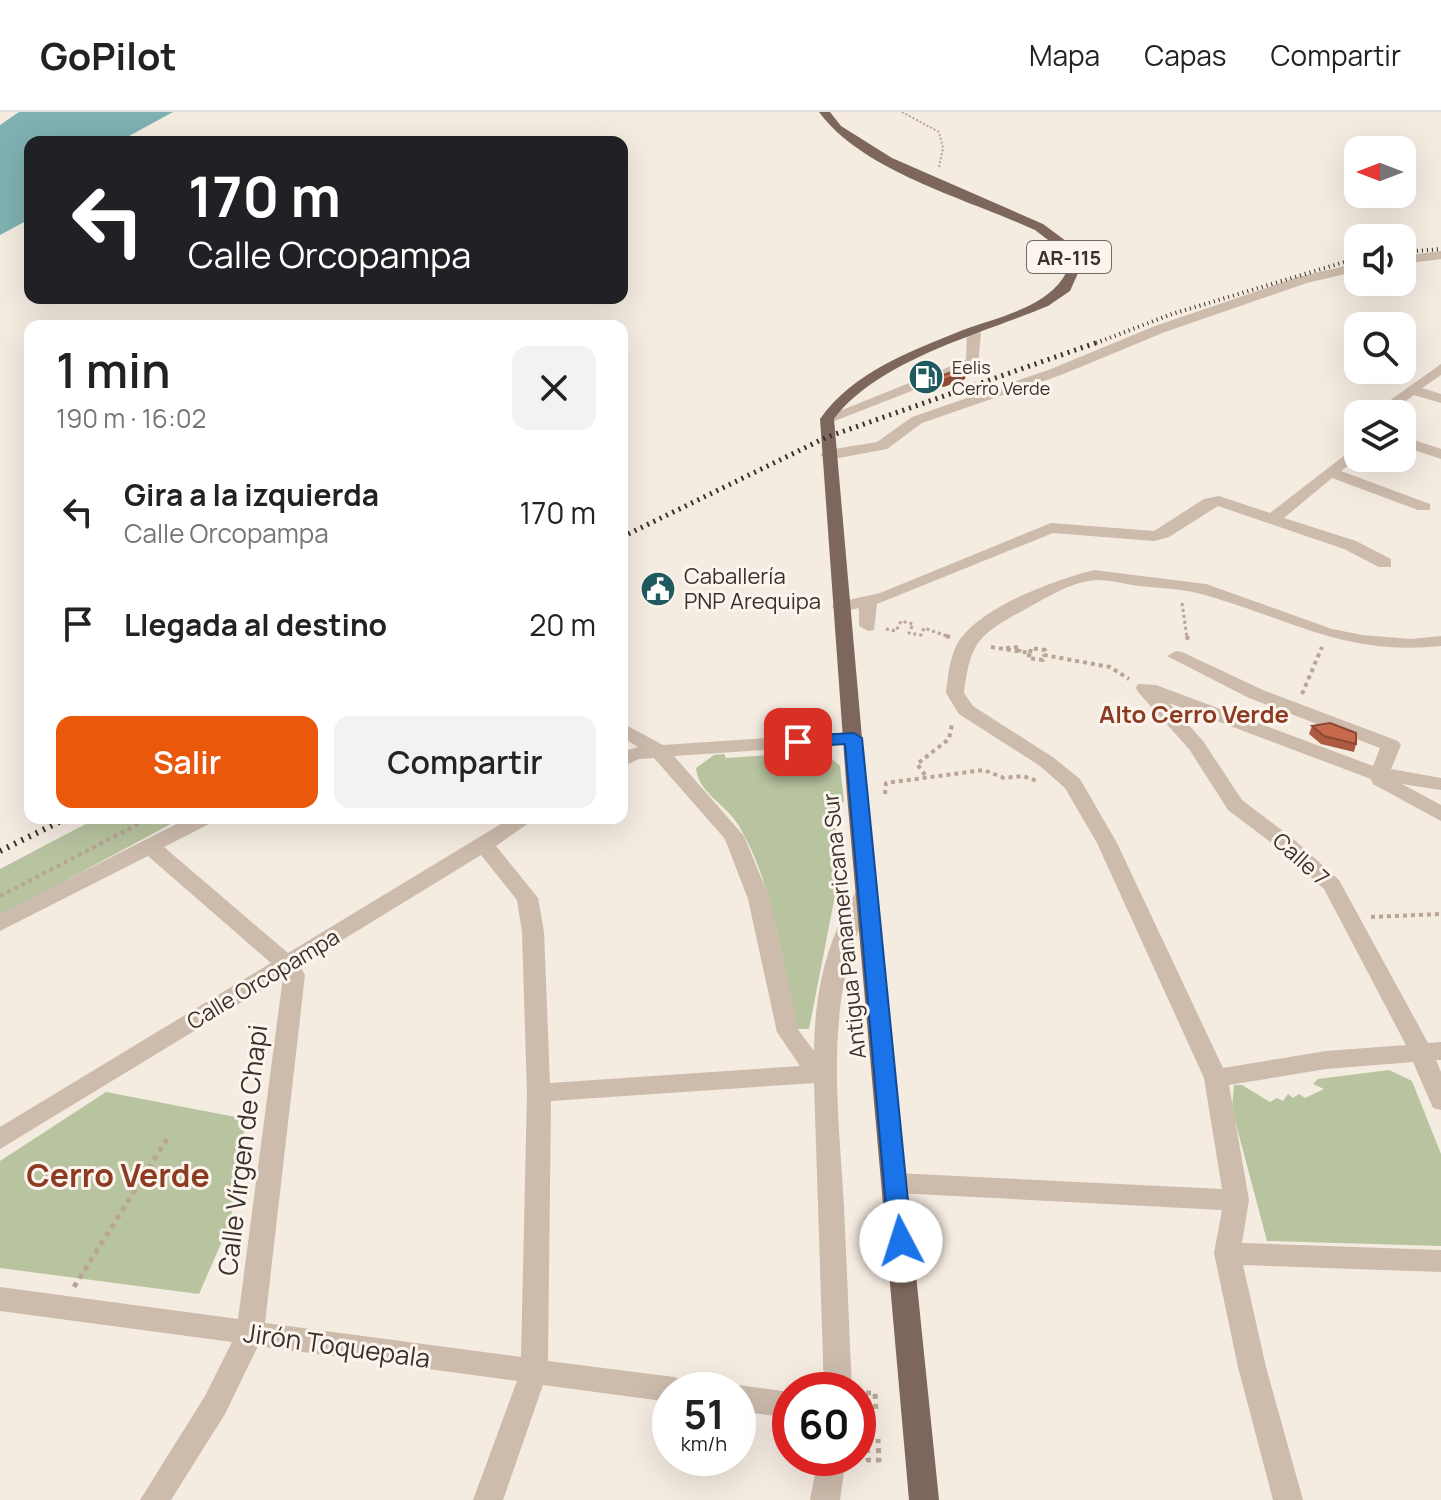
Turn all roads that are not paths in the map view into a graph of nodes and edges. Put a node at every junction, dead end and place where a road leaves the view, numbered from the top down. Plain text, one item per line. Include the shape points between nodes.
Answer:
1 (824, 112) edge
2 (1441, 255) edge
3 (1416, 258) edge
4 (1344, 270) edge
5 (974, 333) junction
6 (1441, 368) edge
7 (1413, 390) junction
8 (1441, 399) edge
9 (1398, 400) edge
10 (827, 419) junction
11 (1416, 446) edge
12 (1441, 454) edge
13 (828, 455) junction
14 (1344, 462) edge
15 (1332, 473) junction
16 (1424, 507) dead end
17 (1275, 517) junction
18 (1385, 563) dead end
19 (868, 602) junction
20 (841, 607) junction
21 (868, 626) road end
22 (1441, 641) edge
23 (1176, 656) road end
24 (628, 733) edge
25 (854, 738) junction
26 (659, 751) junction
27 (628, 757) edge
28 (1371, 772) junction
29 (1439, 783) edge
30 (1441, 814) edge
31 (193, 824) edge
32 (516, 824) edge
33 (483, 844) junction
34 (151, 847) junction
35 (867, 890) junction
36 (0, 923) edge
37 (288, 965) junction
38 (1431, 1052) edge
39 (824, 1073) junction
40 (1216, 1078) junction
41 (539, 1093) junction
42 (1441, 1101) edge
43 (0, 1139) edge
44 (896, 1183) junction
45 (1236, 1200) junction
46 (1227, 1253) junction
47 (1441, 1261) edge
48 (0, 1299) edge
49 (250, 1334) junction
50 (534, 1371) junction
51 (837, 1372) edge
52 (652, 1387) edge
53 (829, 1476) edge
54 (155, 1500) edge
55 (488, 1500) edge
56 (825, 1500) edge
57 (924, 1500) edge
58 (1288, 1500) edge

1 - 5 main road, AR-115 via 856,143 1039,227 1062,244 1071,261 1070,279 1055,295
2 - 3 street
4 - 13 street via 1160,329 917,420 882,446
5 - 10 main road, AR-115 via 868,379 836,403
5 - 10 street via 973,362
6 - 7 street
7 - 8 street
7 - 9 street
10 - 13 main road, Antigua Panamericana Sur
11 - 12 street
13 - 20 main road, Antigua Panamericana Sur
14 - 15 street
15 - 16 street
15 - 17 street
17 - 18 street
17 - 19 street via 1219,501 1154,536 1051,528
19 - 20 street
19 - 21 street
20 - 25 main road, Antigua Panamericana Sur
22 - 40 street via 1385,643 1328,633 1206,589 1110,575 1081,578 1027,600 984,625 968,641 955,693 960,702 1073,784 1107,843
23 - 28 street via 1391,745
24 - 26 street
25 - 26 street
25 - 35 main road, Antigua Panamericana Sur
26 - 27 street
26 - 39 street via 734,836 759,899 788,1032 801,1053
28 - 29 street
28 - 30 street
28 - 38 street, Calle 7 via 1145,688 1196,745 1235,805 1332,885
31 - 34 street
32 - 33 street, Calle Orcopampa
33 - 37 street, Calle Orcopampa
33 - 41 street via 527,898
34 - 36 street
34 - 37 street
35 - 39 street via 849,913 827,1012
35 - 44 main road, Antigua Panamericana Sur
37 - 43 street, Calle Orcopampa
37 - 49 street, Calle Vírgen de Chapi via 294,975
38 - 40 street via 1326,1060
38 - 42 street, Calle 7
39 - 41 street
39 - 51 street
40 - 45 street
41 - 50 street
44 - 45 street
44 - 57 main road, Antigua Panamericana Sur
45 - 46 street
46 - 47 street
46 - 58 street
48 - 49 street, Jirón Toquepala
49 - 50 street, Jirón Toquepala
49 - 54 street, Calle Vírgen de Chapi via 215,1405
50 - 52 street, Jirón Toquepala
50 - 55 street
53 - 56 street

